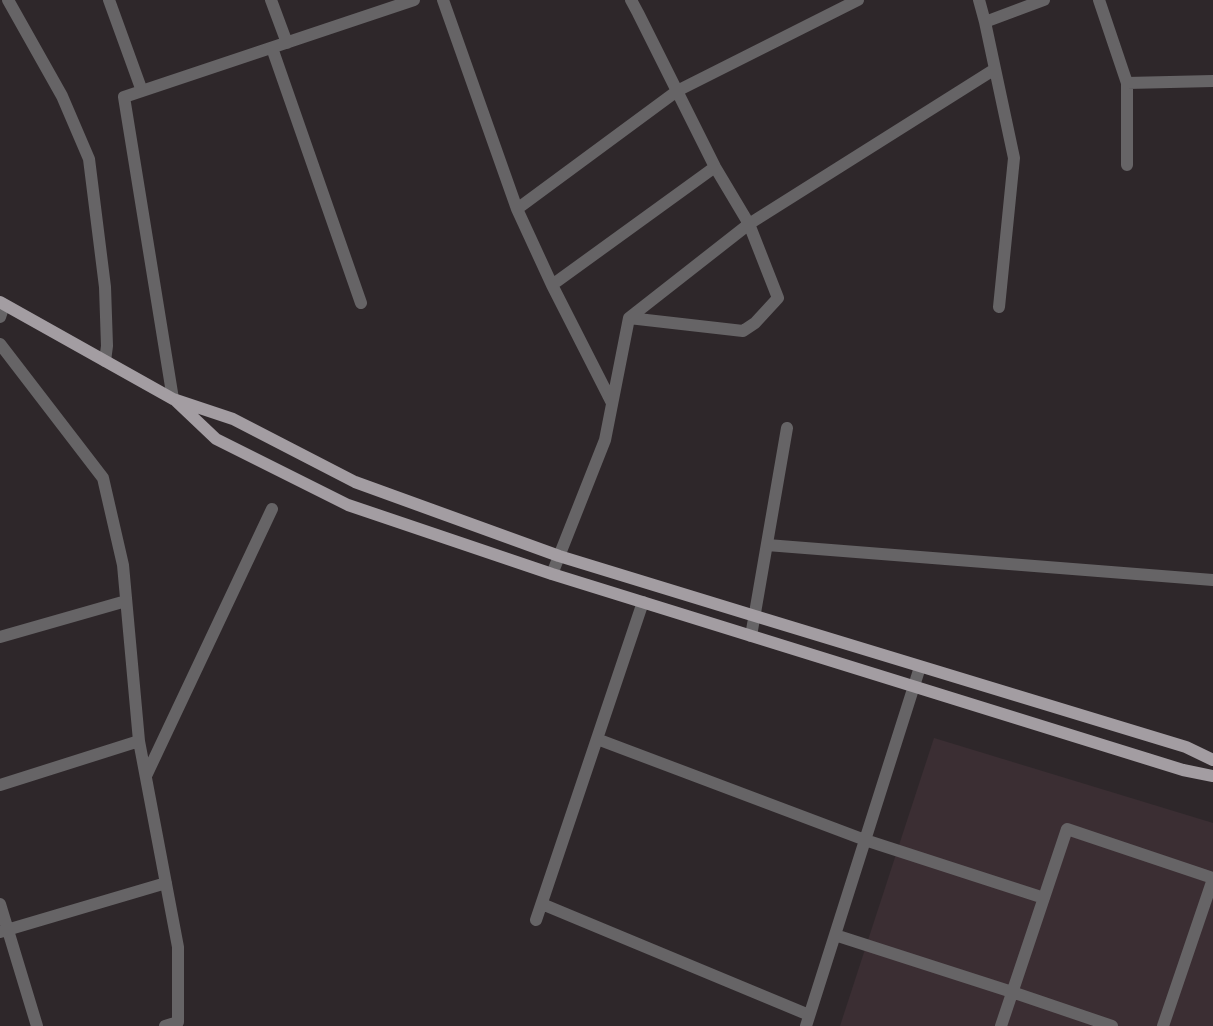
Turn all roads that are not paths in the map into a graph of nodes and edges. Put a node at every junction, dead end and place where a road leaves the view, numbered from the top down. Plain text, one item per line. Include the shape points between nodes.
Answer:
1 (8, 0) edge
2 (109, 0) edge
3 (271, 0) edge
4 (414, 0) edge
5 (443, 0) edge
6 (630, 0) edge
7 (856, 0) edge
8 (980, 0) edge
9 (1044, 0) edge
10 (1099, 0) edge
11 (985, 22) junction
12 (286, 43) junction
13 (272, 48) junction
14 (995, 69) junction
15 (1213, 81) edge
16 (1126, 83) junction
17 (142, 91) junction
18 (677, 91) junction
19 (1127, 165) dead end
20 (715, 167) junction
21 (517, 209) junction
22 (749, 224) junction
23 (552, 285) junction
24 (361, 303) dead end
25 (1, 307) edge
26 (999, 307) dead end
27 (629, 318) junction
28 (0, 344) edge
29 (105, 361) junction
30 (173, 399) junction
31 (612, 403) junction
32 (787, 428) dead end
33 (272, 509) dead end
34 (767, 545) junction
35 (559, 556) junction
36 (552, 574) junction
37 (1213, 580) edge
38 (126, 601) junction
39 (643, 602) junction
40 (754, 616) junction
41 (751, 636) junction
42 (0, 637) edge
43 (920, 666) junction
44 (914, 686) junction
45 (597, 739) junction
46 (139, 740) junction
47 (1213, 760) edge
48 (146, 776) junction
49 (1213, 776) edge
50 (0, 786) edge
51 (865, 840) junction
52 (1213, 878) edge
53 (166, 883) junction
54 (1044, 898) junction
55 (0, 904) edge
56 (542, 904) junction
57 (536, 920) dead end
58 (4, 931) edge
59 (835, 935) junction
60 (1012, 992) junction
61 (807, 1021) edge
62 (37, 1026) edge
63 (165, 1026) edge
64 (1001, 1026) edge
65 (1112, 1026) edge
66 (1163, 1026) edge

1 - 29 street via 62,96 89,159 105,287
2 - 17 street
3 - 12 street
4 - 12 street
5 - 21 street
6 - 18 street
7 - 18 street
8 - 11 street
9 - 11 street
10 - 16 street
11 - 14 street
12 - 13 street
13 - 17 street
13 - 24 street
14 - 22 street
14 - 26 street via 1014,158
15 - 16 street
16 - 19 street
17 - 30 street via 124,97
18 - 20 street
18 - 21 street
20 - 22 street
20 - 23 street
21 - 23 street
22 - 27 street
22 - 27 street via 778,298 755,323 743,331
23 - 31 street
25 - 29 main road
27 - 31 street
28 - 38 street via 102,478 122,565
29 - 30 main road
30 - 35 main road via 233,419 354,482
30 - 36 main road via 216,439 348,505
31 - 35 street via 604,440
32 - 34 street
33 - 48 street
34 - 37 street
34 - 40 street
35 - 36 street
35 - 40 main road
36 - 39 main road
38 - 42 street
38 - 46 street
39 - 41 main road
39 - 45 street
40 - 41 street
40 - 43 main road
41 - 44 main road
43 - 44 street
43 - 47 main road via 1186,747
44 - 49 main road via 1183,770
44 - 51 street
45 - 51 street
45 - 56 street
46 - 48 street
46 - 50 street
48 - 53 street
51 - 54 street
51 - 59 street
52 - 54 street via 1068,829
52 - 66 street
53 - 58 street
53 - 63 street via 178,947 178,1022
54 - 60 street
55 - 58 street
56 - 57 street
56 - 61 street
58 - 62 street
59 - 60 street
59 - 61 street
60 - 64 street
60 - 65 street

